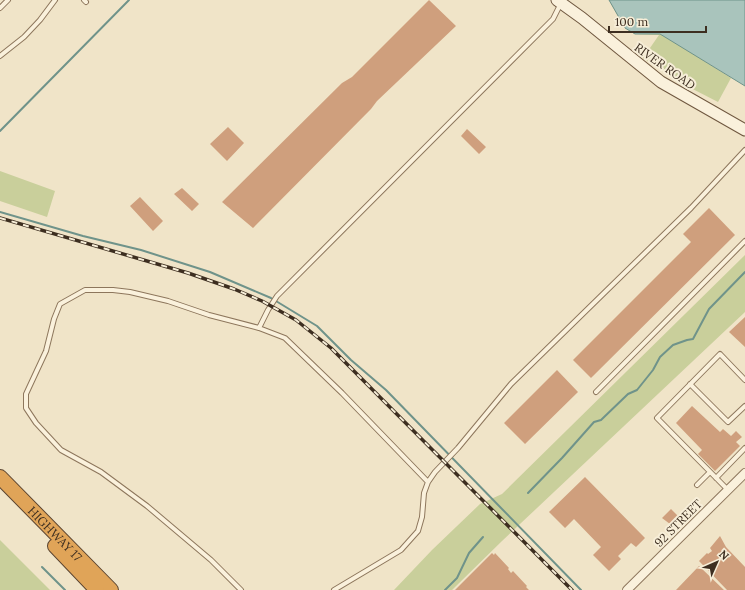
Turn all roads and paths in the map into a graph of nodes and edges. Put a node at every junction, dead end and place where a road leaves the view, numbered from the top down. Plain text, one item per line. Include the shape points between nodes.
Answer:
1 (8, 0) edge
2 (55, 0) edge
3 (559, 1) edge
4 (0, 8) edge
5 (0, 56) edge
6 (745, 130) edge
7 (745, 150) edge
8 (745, 241) edge
9 (259, 328) junction
10 (745, 380) edge
11 (690, 384) junction
12 (596, 392) dead end
13 (745, 406) edge
14 (745, 448) edge
15 (710, 472) junction
16 (745, 473) edge
17 (0, 478) edge
18 (716, 478) junction
19 (428, 482) junction
20 (697, 485) dead end
21 (0, 490) edge
22 (728, 490) junction
23 (97, 590) edge
24 (111, 590) edge
25 (240, 590) edge
26 (334, 590) edge
27 (627, 590) edge

1 - 4 lane
2 - 5 lane via 24,37
3 - 6 main road, RIVER ROAD via 661,82
3 - 9 lane via 553,19 277,296
7 - 19 lane via 692,208 511,384
8 - 12 lane
9 - 19 lane via 285,338
9 - 25 lane via 130,292 85,290 60,304 46,351 26,394 26,408 36,424 61,450 101,472 147,506 211,560
10 - 11 lane via 720,354
11 - 13 lane via 728,422
11 - 15 lane via 658,418
14 - 18 lane
15 - 18 lane
15 - 20 lane
16 - 22 street, 92 STREET
17 - 24 highway, HIGHWAY 17
18 - 22 lane
19 - 26 lane via 418,531 401,550
21 - 23 highway, HIGHWAY 17
22 - 27 street, 92 STREET

